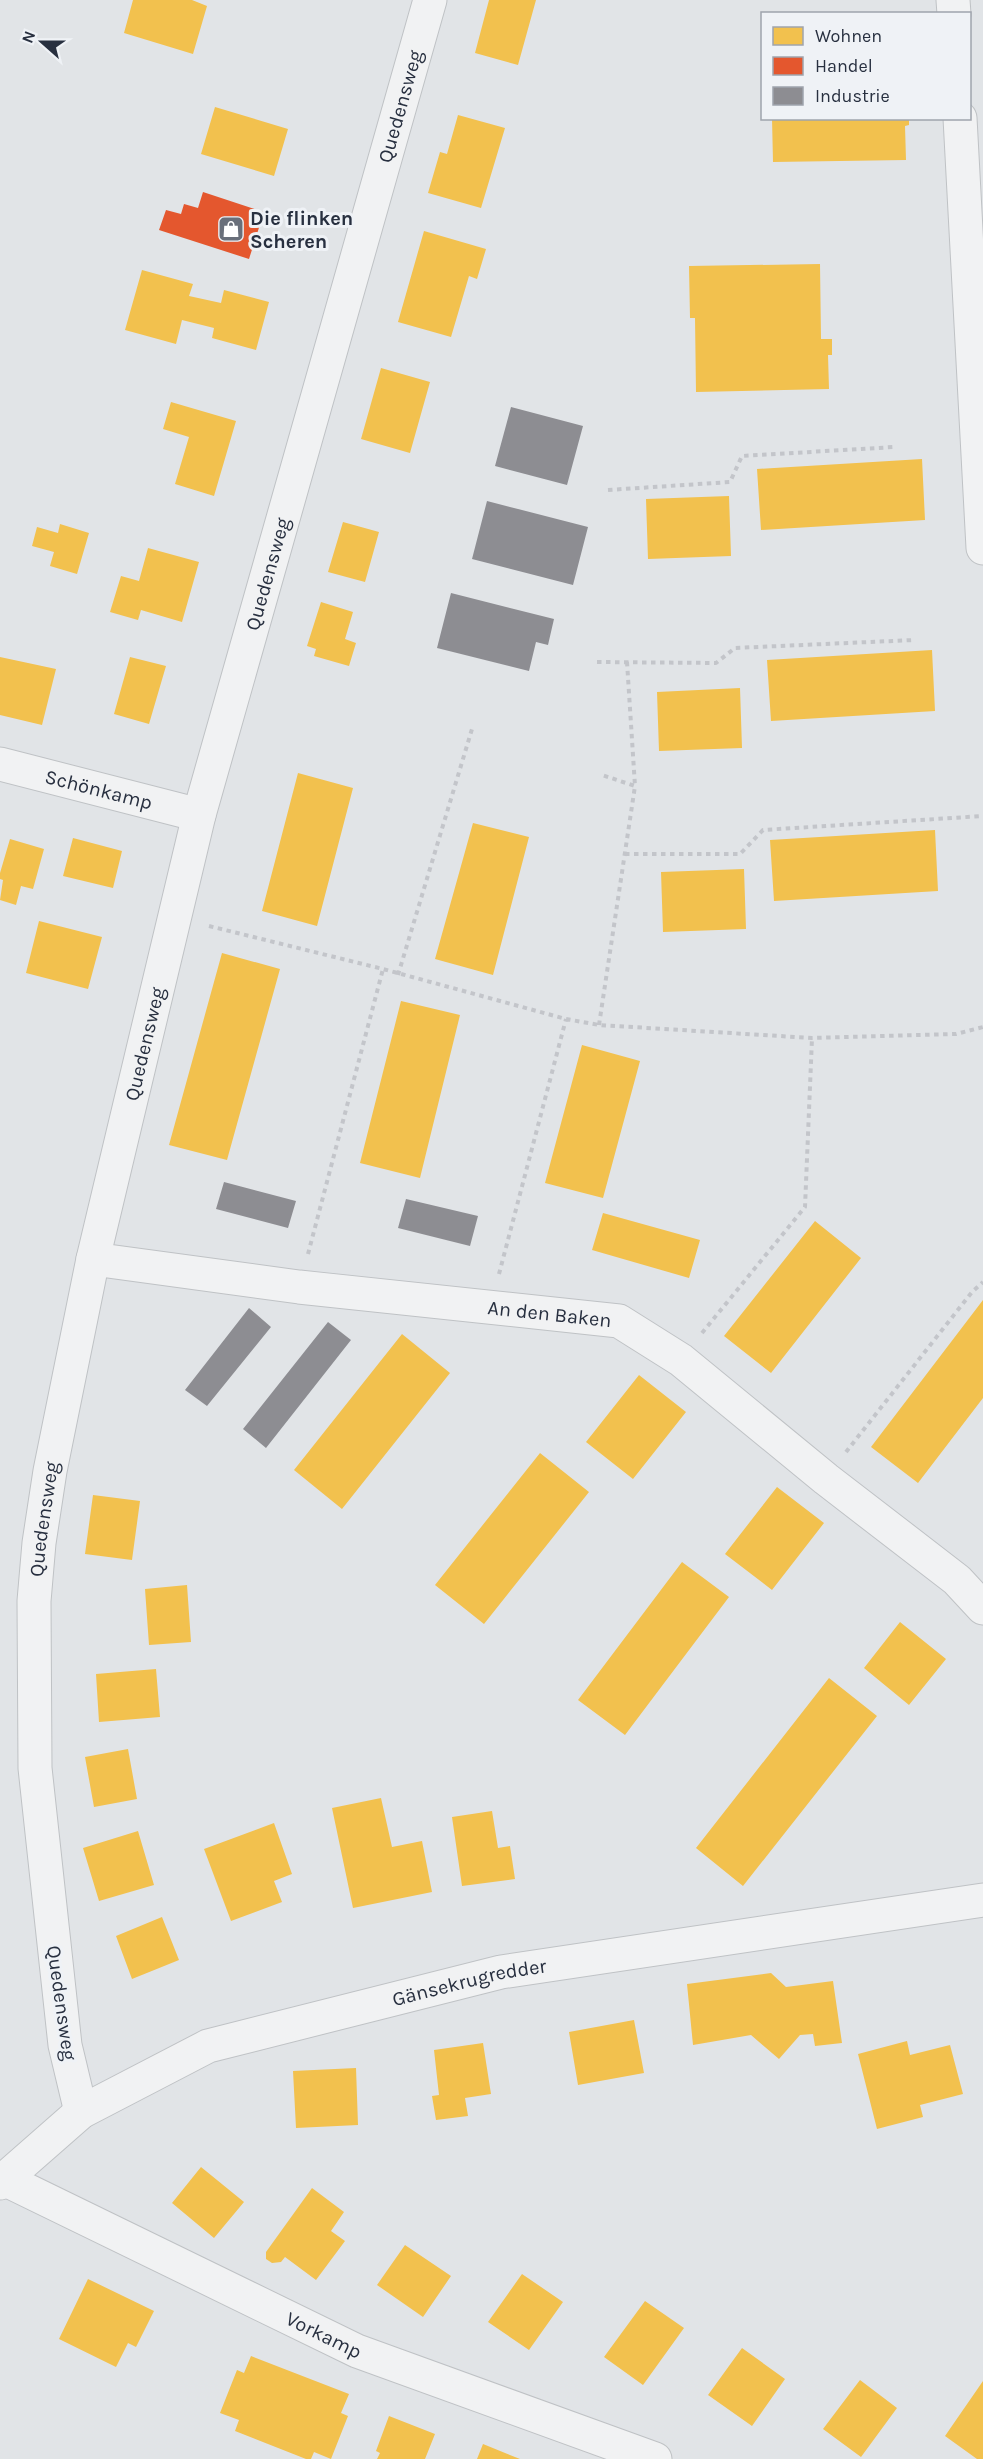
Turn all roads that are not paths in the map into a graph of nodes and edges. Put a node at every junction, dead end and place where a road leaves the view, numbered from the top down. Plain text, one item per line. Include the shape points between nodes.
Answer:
1 (430, 0) edge
2 (960, 120) edge
3 (983, 548) edge
4 (0, 764) edge
5 (199, 815) junction
6 (93, 1258) junction
7 (983, 1608) edge
8 (983, 1900) edge
9 (81, 2112) junction
10 (2, 2181) edge
11 (655, 2459) edge

1 - 5 street, Quedensweg
2 - 3 street
4 - 5 street, Schönkamp
5 - 6 street, Quedensweg
6 - 7 street, An den Baken via 299,1287 619,1321 681,1360 957,1580
6 - 9 street, Quedensweg via 50,1471 39,1543 33,1635 35,1768 65,2045
8 - 9 street, Gänsekrugredder via 501,1971 208,2046
9 - 10 street, Gänsekrugredder
10 - 11 street, Vorkamp via 357,2351

